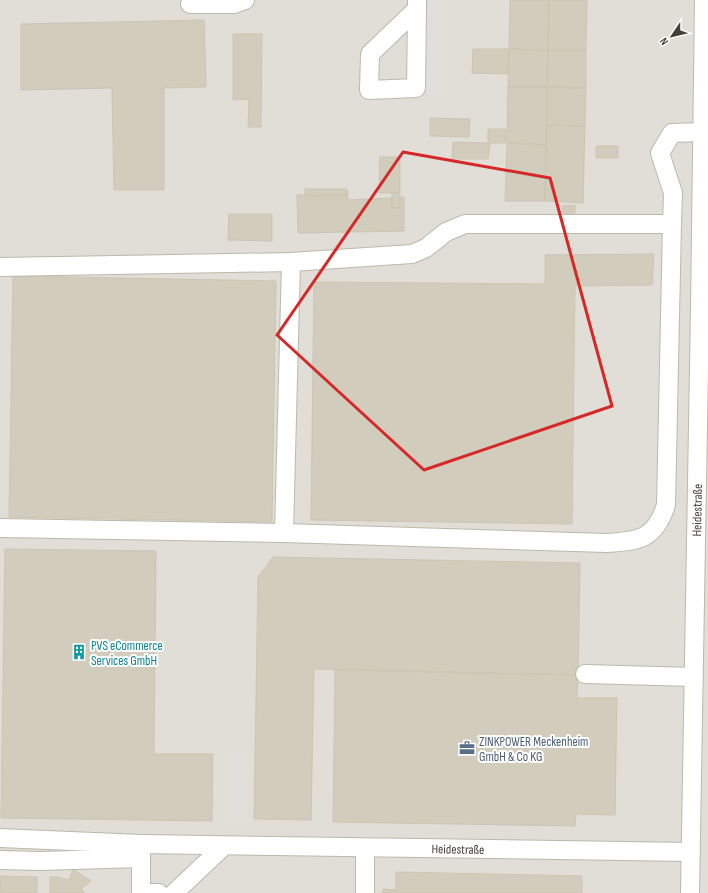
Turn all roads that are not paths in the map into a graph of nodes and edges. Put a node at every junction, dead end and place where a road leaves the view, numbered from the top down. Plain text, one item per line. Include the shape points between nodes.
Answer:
1 (246, 0) edge
2 (704, 0) edge
3 (190, 4) dead end
4 (417, 4) edge
5 (702, 132) junction
6 (705, 172) edge
7 (672, 224) junction
8 (291, 262) junction
9 (0, 267) edge
10 (703, 442) edge
11 (0, 528) edge
12 (284, 533) junction
13 (702, 595) edge
14 (585, 674) dead end
15 (694, 677) junction
16 (0, 838) edge
17 (224, 846) junction
18 (365, 848) junction
19 (141, 851) junction
20 (691, 852) junction
21 (0, 860) edge
22 (159, 893) edge
23 (174, 893) edge
24 (365, 893) edge
25 (690, 893) edge

1 - 3 street via 234,4
2 - 5 street, Heidestraße
4 - 4 street via 416,88 369,90 370,54
5 - 6 street, Heidestraße
5 - 7 street via 672,133 660,153 673,193
6 - 10 street, Heidestraße
7 - 8 street via 465,224 446,232 426,248 412,254
7 - 12 street via 666,505 662,519 654,530 639,540 607,543
8 - 9 street
8 - 12 street
10 - 13 street, Heidestraße
11 - 12 street
13 - 15 street, Heidestraße
14 - 15 street
15 - 20 street, Heidestraße
16 - 19 street
17 - 18 street, Heidestraße
17 - 19 street, Heidestraße
17 - 23 street
18 - 20 street, Heidestraße
18 - 24 street
19 - 21 street via 40,861
19 - 22 street via 141,893
20 - 25 street, Heidestraße

